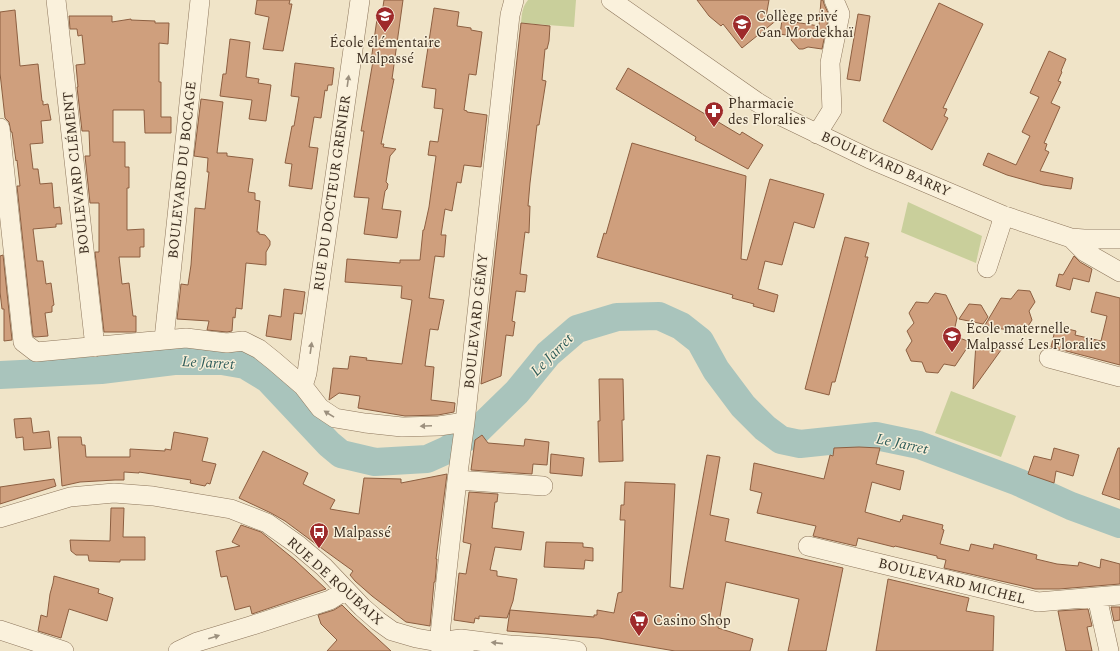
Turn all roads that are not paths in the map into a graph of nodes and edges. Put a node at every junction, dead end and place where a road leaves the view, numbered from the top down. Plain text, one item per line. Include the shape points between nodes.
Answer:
1 (56, 0) edge
2 (200, 0) edge
3 (360, 0) edge
4 (514, 0) edge
5 (611, 0) edge
6 (834, 0) edge
7 (0, 128) edge
8 (817, 134) junction
9 (1002, 214) junction
10 (1071, 238) junction
11 (1120, 239) edge
12 (987, 268) dead end
13 (1120, 272) edge
14 (164, 339) junction
15 (95, 347) junction
16 (1049, 358) dead end
17 (1120, 377) edge
18 (303, 386) junction
19 (465, 422) junction
20 (458, 471) junction
21 (543, 486) dead end
22 (0, 518) edge
23 (808, 546) dead end
24 (346, 590) junction
25 (1120, 595) edge
26 (1097, 597) junction
27 (0, 630) edge
28 (440, 647) edge
29 (64, 651) edge
30 (178, 651) edge
31 (464, 651) edge
32 (577, 651) edge
33 (1109, 651) edge

1 - 15 street, BOULEVARD CLÉMENT
2 - 14 street, BOULEVARD DU BOCAGE
18 -> 3 street, RUE DU DOCTEUR GRENIER via 307,373
4 - 19 street, BOULEVARD GÉMY via 510,15
5 - 8 street, BOULEVARD BARRY via 757,102
6 - 8 street via 840,14 830,63 832,110
7 - 15 street via 23,342 36,352
8 - 9 street, BOULEVARD BARRY
9 - 10 street, BOULEVARD BARRY
9 - 12 street
10 - 11 street, BOULEVARD BARRY
10 - 13 street via 1085,252
14 - 15 street
14 - 18 street via 186,338 227,343 243,341 259,349
16 - 17 street
19 -> 18 street via 402,427 335,418 320,408
19 - 20 street, BOULEVARD GÉMY
20 - 21 street
20 - 28 street, BOULEVARD GÉMY
22 - 24 street, RUE DE ROUBAIX via 70,497 114,493 153,496 231,509 267,524 298,545
23 - 26 street, BOULEVARD MICHEL via 1038,602
24 - 28 street, RUE DE ROUBAIX via 392,631
30 -> 24 street via 197,642 330,600
25 - 26 street, BOULEVARD MICHEL
26 - 33 street
27 - 29 street
28 - 31 street
32 -> 28 street via 461,639

